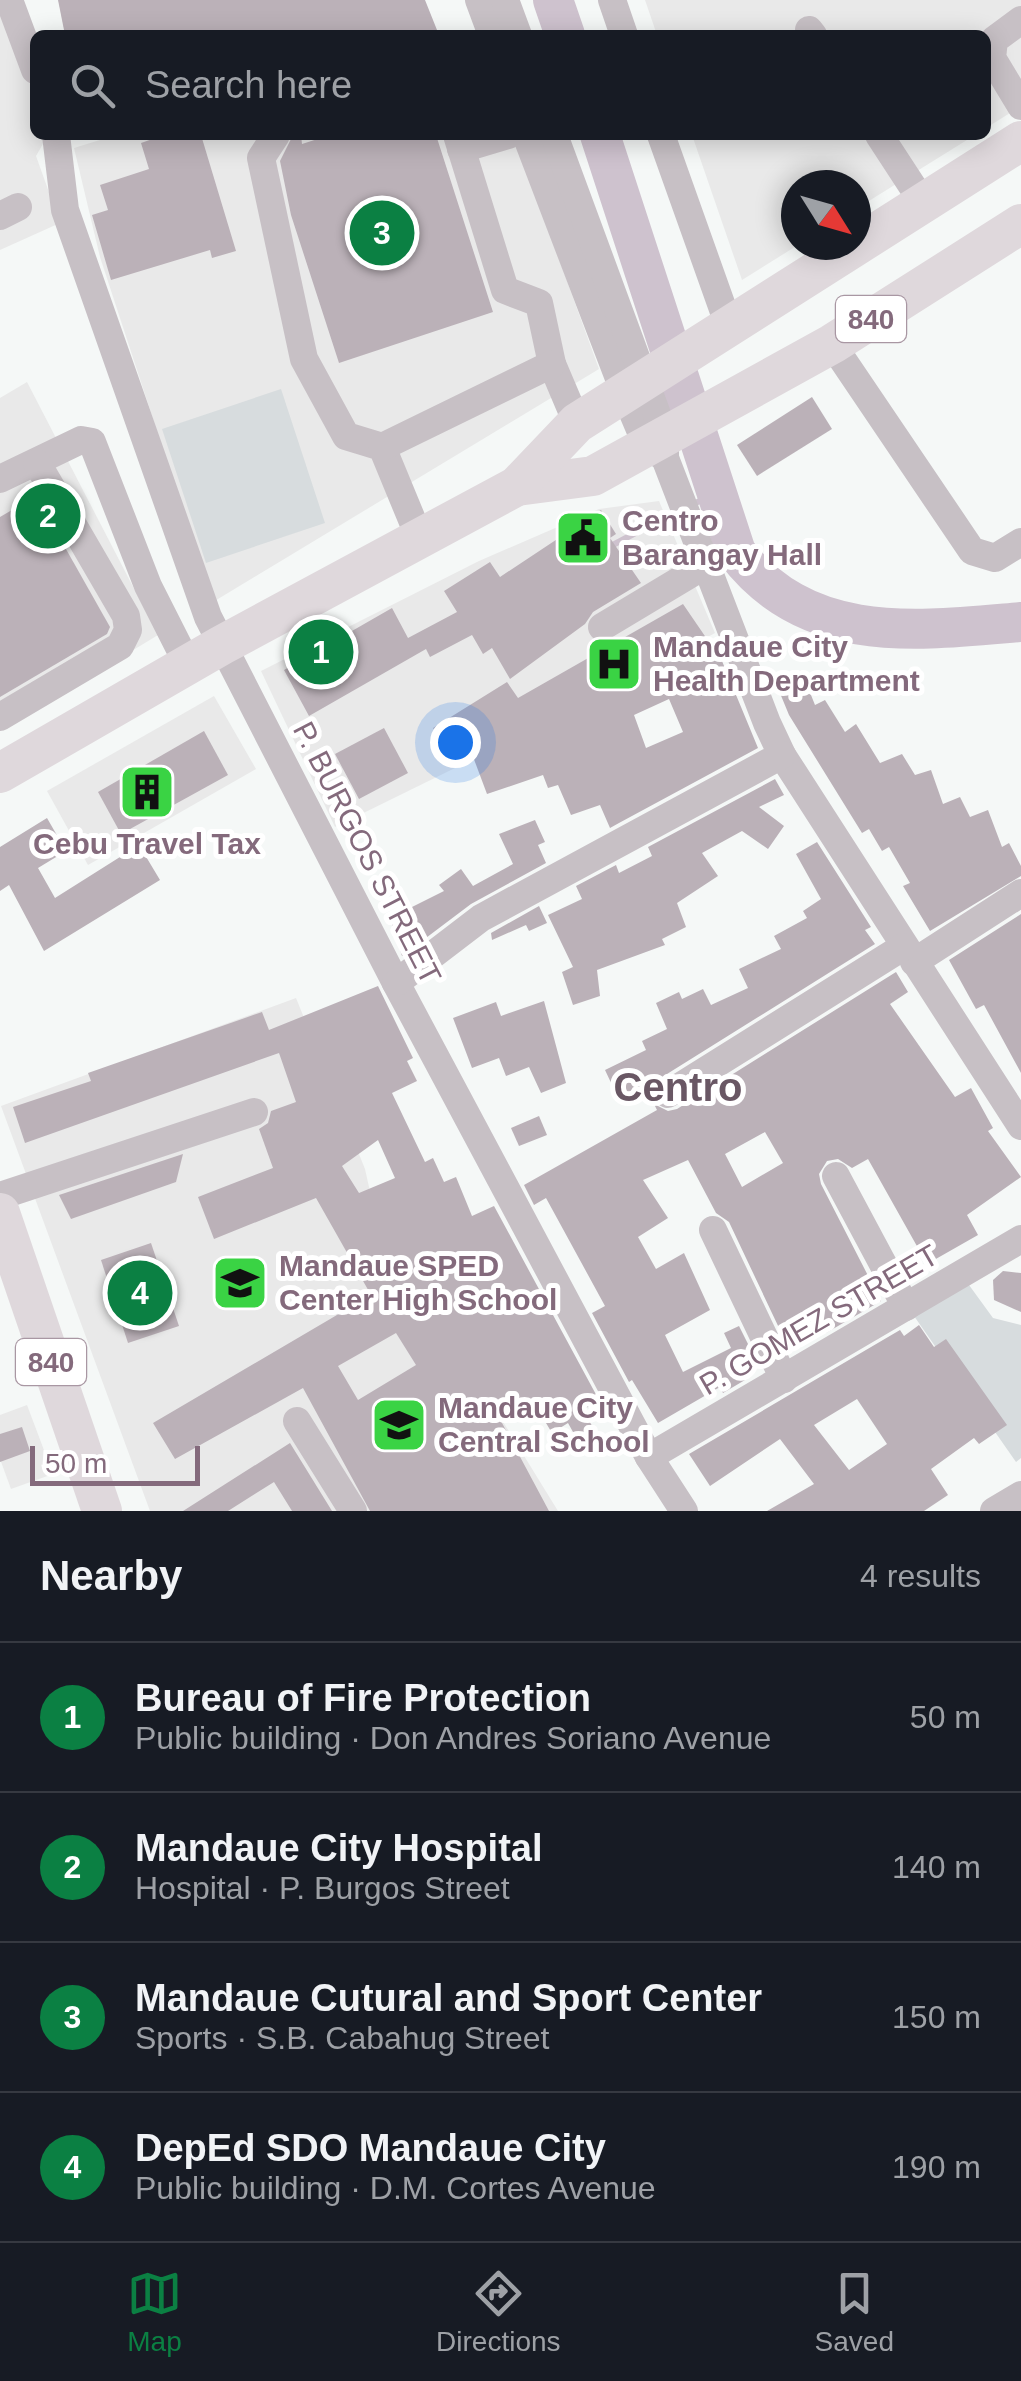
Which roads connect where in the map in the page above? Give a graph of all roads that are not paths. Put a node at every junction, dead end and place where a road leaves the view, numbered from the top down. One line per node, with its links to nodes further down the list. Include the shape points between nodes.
1 (9, 0): 7 (street)
2 (480, 0): 5 (street)
3 (505, 0): 6 (street)
4 (1021, 20): 8 (street, via 994,40 992,58)
5 (490, 30)
6 (516, 30)
7 (30, 57)
8 (1021, 106)
9 (57, 140): 35 (street, P. BURGOS STREET, via 65,210)
10 (273, 140): 24 (street, via 261,158 304,358 346,436)
11 (528, 140): 22 (street)
12 (556, 140): 22 (street)
13 (662, 140): 19 (street)
14 (882, 140): 17 (street)
15 (1021, 141): 17 (highway, 840)
16 (459, 142): 21 (street, via 505,290 539,304)
17 (924, 204): 19 (highway, 840)
18 (1021, 224): 20 (highway, 840)
19 (729, 326): 22 (highway, 840)
20 (832, 344): 25 (highway, 840, via 718,408); 30 (street, via 972,551 995,558)
21 (552, 364): 23 (street); 24 (street)
22 (642, 383): 23 (highway, 840); 25 (street)
23 (578, 423): 28 (highway, 840)
24 (382, 446): 29 (street)
25 (666, 450): 28 (highway, 840, via 593,476); 31 (street)
26 (36, 463): 27 (street); 32 (street, via 81,440 92,442); 33 (street)
27 (0, 479)
28 (517, 486): 29 (highway, 840)
29 (420, 538): 35 (highway, 840)
30 (1021, 542)
31 (707, 564): 34 (street); 37 (street)
32 (148, 586): 33 (street); 35 (street)
33 (115, 597): 36 (street, via 128,630 120,646)
34 (602, 627)
35 (205, 655): 38 (highway, 840); 41 (street, P. BURGOS STREET)
36 (0, 717)
37 (782, 755): 40 (street); 41 (street, via 481,918)
38 (0, 773)
39 (1021, 893): 40 (street)
40 (909, 955): 42 (street); 44 (street)
41 (396, 983): 53 (street, P. BURGOS STREET)
42 (668, 1094)
43 (254, 1112): 46 (street)
44 (1021, 1126)
45 (836, 1176): 50 (street)
46 (0, 1196)
47 (712, 1230): 51 (street)
48 (3, 1233): 55 (highway, 840)
49 (1021, 1239): 50 (street, P. GOMEZ STREET)
50 (906, 1306): 51 (street, P. GOMEZ STREET)
51 (784, 1379): 53 (street, P. GOMEZ STREET)
52 (297, 1422): 56 (street)
53 (649, 1457): 57 (street, P. BURGOS STREET)
54 (1021, 1495): 58 (street)
55 (102, 1511)
56 (353, 1511)
57 (684, 1511)
58 (994, 1511)

